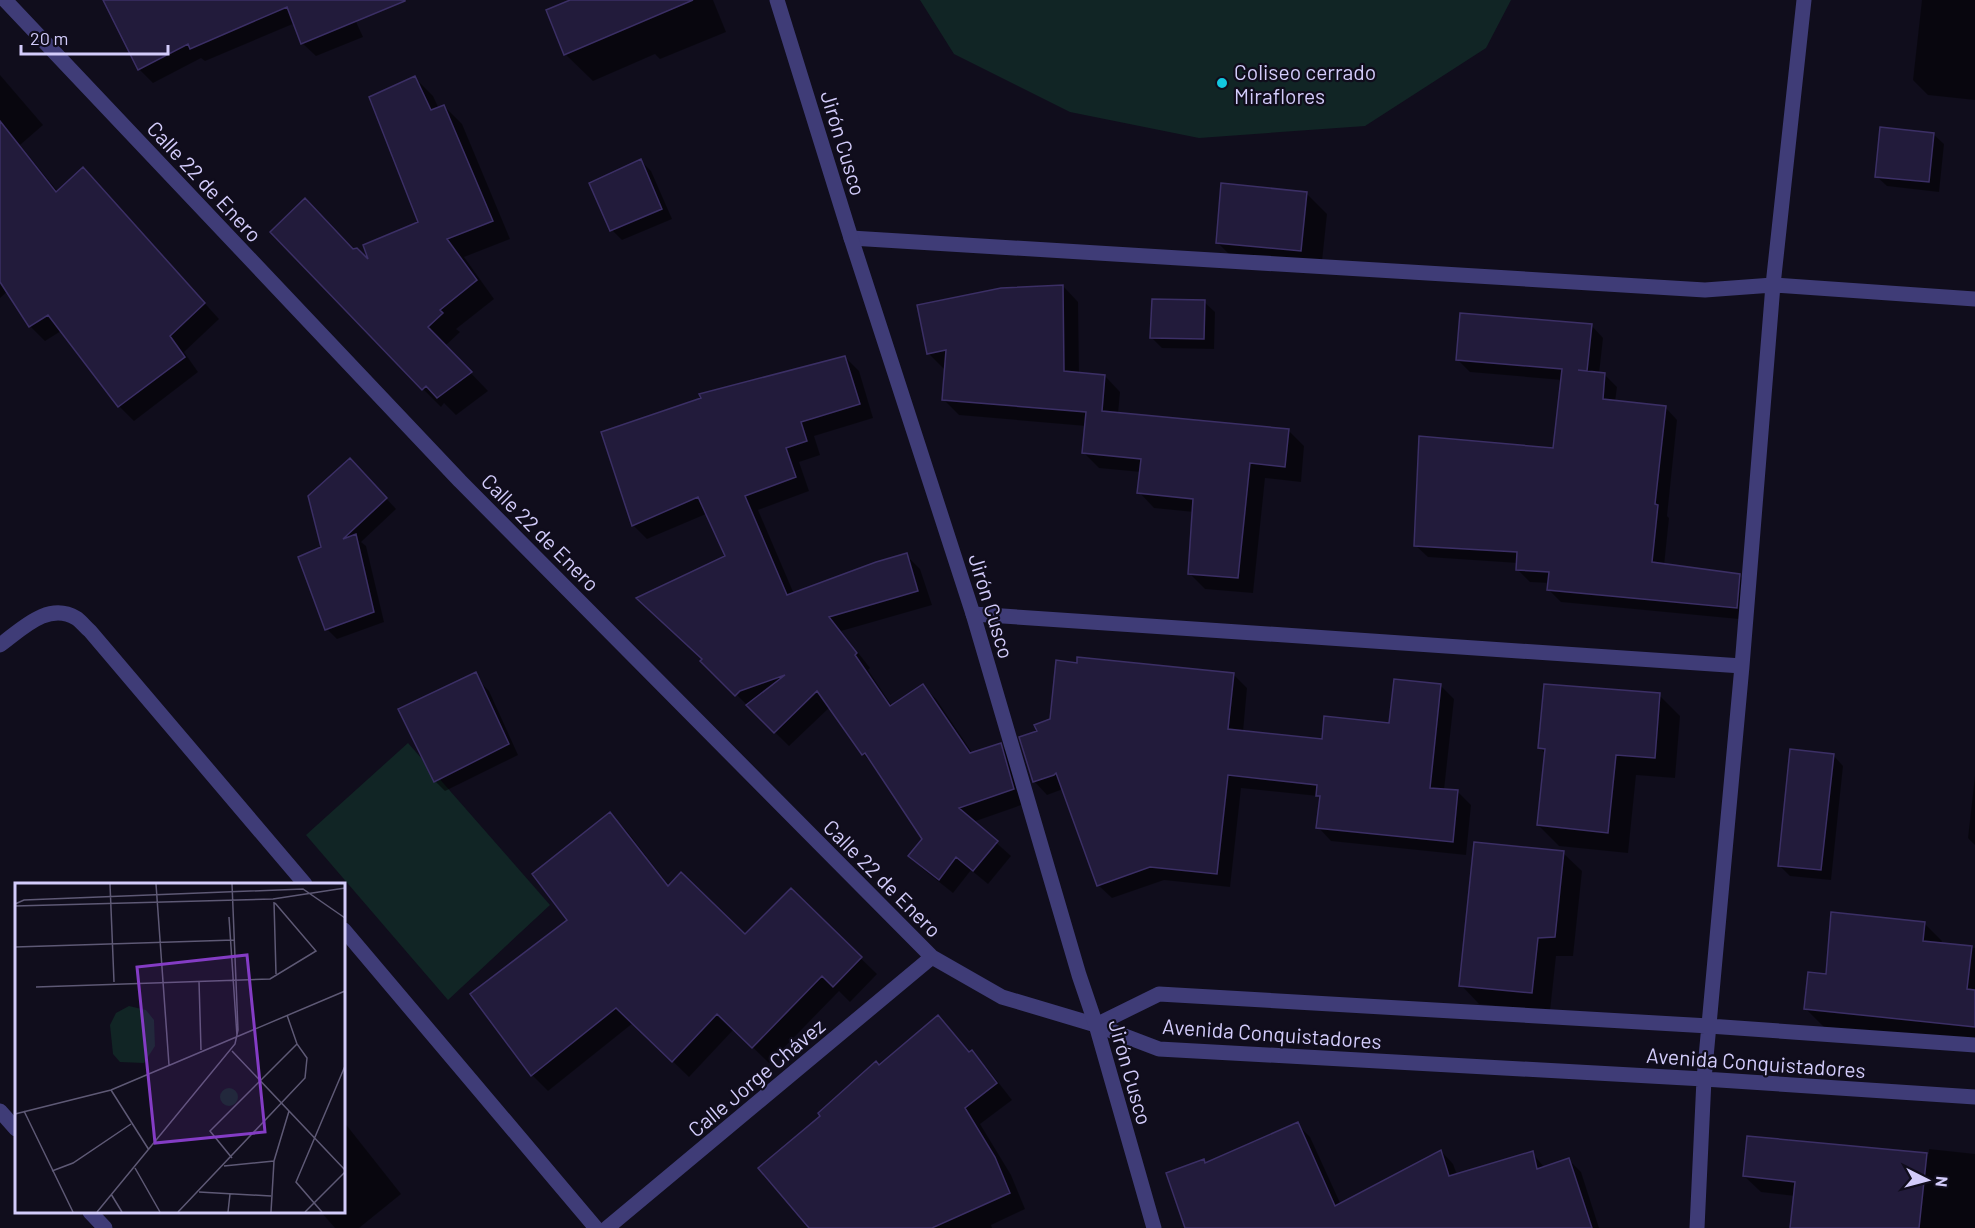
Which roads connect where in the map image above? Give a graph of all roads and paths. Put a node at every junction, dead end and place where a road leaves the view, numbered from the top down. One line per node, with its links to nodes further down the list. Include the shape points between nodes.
1 (4, 0): 12 (street, Calle 22 de Enero, via 460,481)
2 (777, 0): 4 (street, Jirón Cusco)
3 (1804, 0): 5 (street)
4 (851, 238): 5 (street, via 1705,290); 7 (street, Jirón Cusco)
5 (1773, 285): 6 (street); 9 (street)
6 (1975, 299)
7 (973, 614): 9 (street); 13 (street, Jirón Cusco)
8 (0, 645): 10 (street, via 40,615 59,613 75,618 98,640)
9 (1742, 666): 14 (street)
10 (302, 883)
11 (345, 931): 22 (street)
12 (932, 957): 13 (street, Calle 22 de Enero, via 1002,997); 23 (street, Calle Jorge Chávez)
13 (1096, 1025): 14 (street, Avenida Conquistadores, via 1159,994); 16 (street, Avenida Conquistadores, via 1159,1049); 24 (street, Jirón Cusco)
14 (1709, 1026): 15 (street, Avenida Conquistadores); 16 (street)
15 (1975, 1045)
16 (1704, 1079): 17 (street, Avenida Conquistadores); 25 (street)
17 (1975, 1097)
18 (0, 1111): 19 (street)
19 (15, 1128)
20 (91, 1213): 21 (street)
21 (105, 1228)
22 (596, 1228)
23 (607, 1228)
24 (1154, 1228)
25 (1697, 1228)

